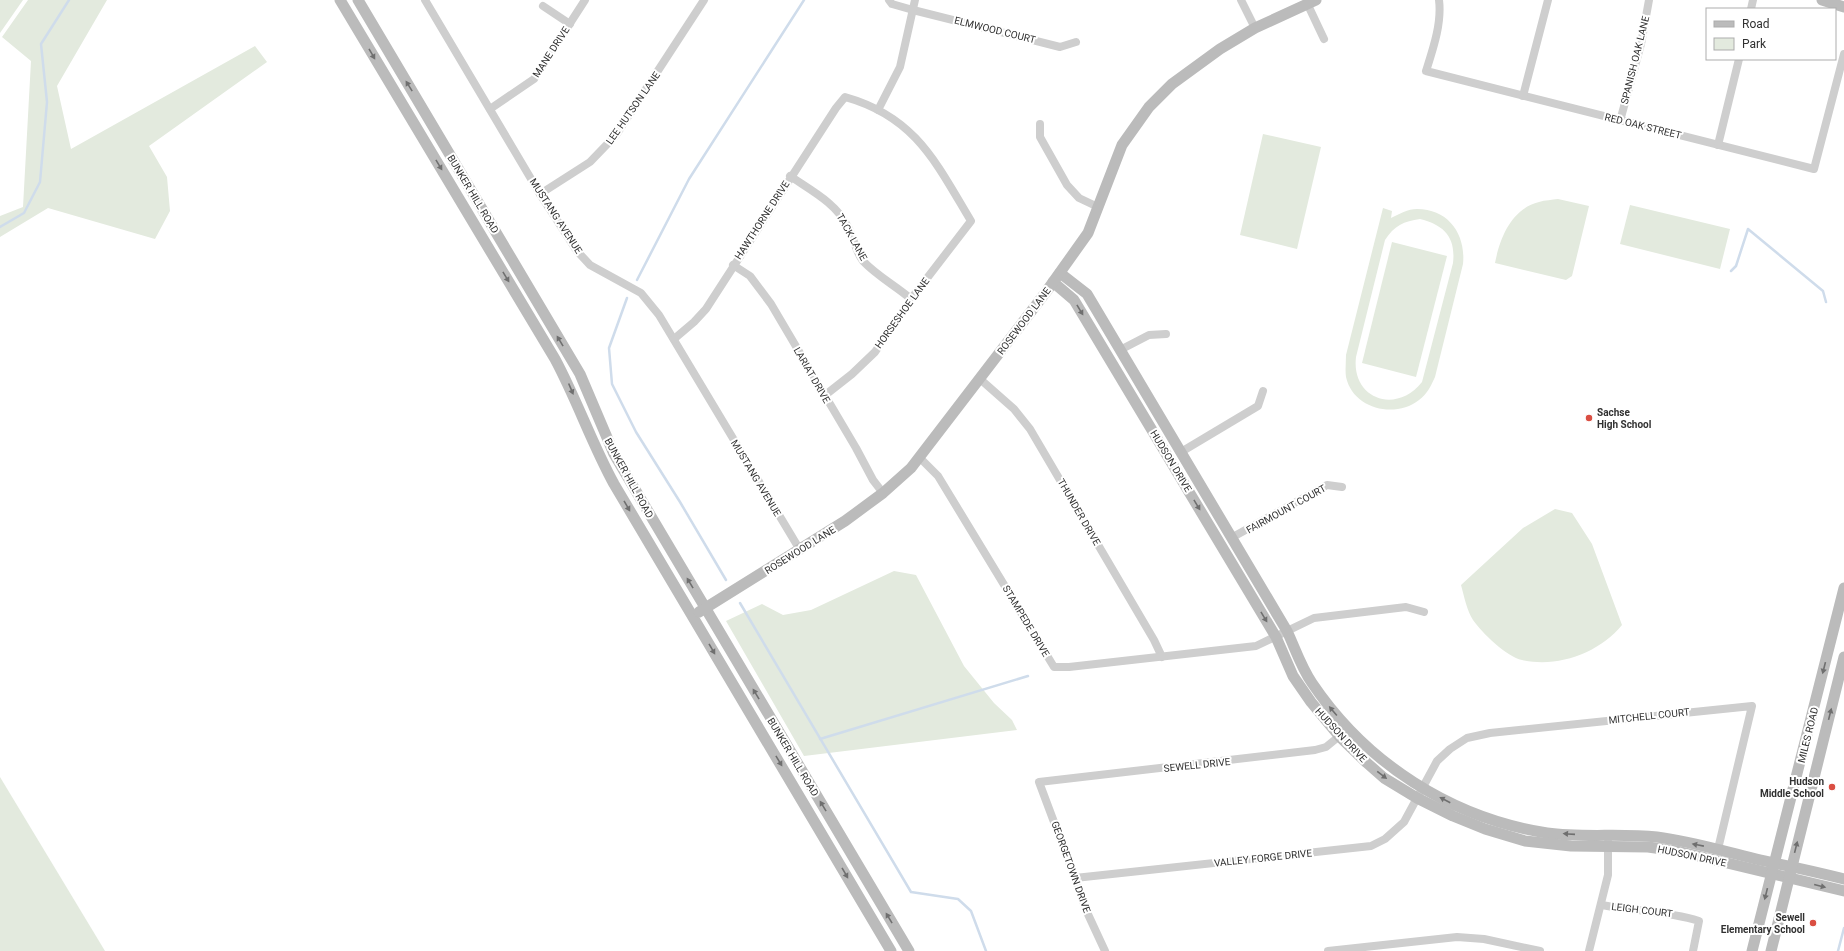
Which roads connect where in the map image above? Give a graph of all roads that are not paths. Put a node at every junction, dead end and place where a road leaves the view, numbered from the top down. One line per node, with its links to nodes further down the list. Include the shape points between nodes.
1 (340, 0): 51 (street, BUNKER HILL ROAD, one-way to 51, via 555,359 602,463)
2 (358, 0): 49 (street, BUNKER HILL ROAD, one-way to 2, via 614,454 580,374)
3 (425, 0): 24 (street, MUSTANG AVENUE)
4 (585, 0): 17 (street, MANE DRIVE)
5 (704, 0): 30 (street, LEE HUTSON LANE, via 616,135 590,162)
6 (889, 0): 16 (street, ELMWOOD COURT, via 892,4)
7 (916, 0): 16 (street)
8 (1241, 0): 18 (street)
9 (1438, 0): 23 (street, RED OAK STREET, via 1440,8 1426,71)
10 (1548, 0): 23 (street)
11 (1649, 0): 26 (street, SPANISH OAK LANE, via 1641,44)
12 (1822, 0): 15 (street)
13 (1311, 2): 18 (street, ROSEWOOD LANE); 19 (street, via 1313,19)
14 (543, 6): 17 (street)
15 (1844, 7)
16 (913, 10): 20 (street, ELMWOOD COURT, via 1060,47); 25 (street, via 900,67)
17 (570, 24): 24 (street, MANE DRIVE, via 534,79)
18 (1255, 28): 31 (street, ROSEWOOD LANE, via 1220,49 1172,84 1149,107 1122,145)
19 (1324, 39)
20 (1076, 42)
21 (1844, 54): 28 (street, RED OAK STREET, via 1814,169)
22 (1739, 60): 28 (street)
23 (1523, 96): 26 (street, RED OAK STREET)
24 (490, 109): 30 (street, MUSTANG AVENUE)
25 (878, 110): 29 (street, HAWTHORNE DRIVE, via 845,97); 35 (street, HORSESHOE LANE, via 906,128 931,156 971,221)
26 (1620, 121): 28 (street, RED OAK STREET)
27 (1040, 124): 31 (street, via 1040,137 1067,185 1078,198)
28 (1718, 145)
29 (790, 176): 32 (street, HAWTHORNE DRIVE); 35 (street, TACK LANE, via 834,207 848,227 862,260)
30 (540, 194): 37 (street, MUSTANG AVENUE, via 577,251 590,264 641,293)
31 (1098, 207): 33 (street, ROSEWOOD LANE, via 1088,233)
32 (733, 265): 37 (street, HAWTHORNE DRIVE, via 706,309); 41 (street, LARIAT DRIVE, via 750,276 771,304)
33 (1060, 273): 34 (street, ROSEWOOD LANE); 38 (street, HUDSON DRIVE, via 1087,294)
34 (1053, 282): 39 (street, ROSEWOOD LANE); 53 (street, HUDSON DRIVE, one-way to 53, via 1074,300)
35 (911, 299): 41 (street, HORSESHOE LANE, via 875,352)
36 (1166, 334): 38 (street, via 1149,335)
37 (674, 339): 47 (street, MUSTANG AVENUE)
38 (1120, 350): 42 (street, HUDSON DRIVE)
39 (980, 379): 43 (street, ROSEWOOD LANE); 54 (street, THUNDER DRIVE, via 1014,409 1030,429)
40 (1263, 391): 42 (street, via 1258,406)
41 (824, 396): 45 (street, LARIAT DRIVE)
42 (1181, 452): 46 (street, HUDSON DRIVE)
43 (919, 457): 45 (street, ROSEWOOD LANE, via 911,468); 54 (street, STAMPEDE DRIVE, via 938,476 1054,667)
44 (1342, 487): 46 (street, FAIRMOUNT COURT, via 1327,485)
45 (883, 493): 47 (street, ROSEWOOD LANE)
46 (1231, 538): 52 (street, HUDSON DRIVE)
47 (800, 550): 49 (street, ROSEWOOD LANE)
48 (1844, 588): 56 (street, MILES ROAD, one-way to 56)
49 (705, 609): 51 (street, ROSEWOOD LANE); 74 (street, BUNKER HILL ROAD, one-way to 49)
50 (1424, 612): 52 (street, STAMPEDE DRIVE, via 1406,607 1314,618)
51 (692, 615): 73 (street, BUNKER HILL ROAD, one-way to 73)
52 (1287, 631): 53 (street, STAMPEDE DRIVE); 57 (street, HUDSON DRIVE, one-way to 52, via 1311,682)
53 (1276, 637): 54 (street, STAMPEDE DRIVE, via 1256,646); 59 (street, HUDSON DRIVE, via 1293,676)
54 (1162, 657)
55 (1844, 657): 58 (street, MILES ROAD, one-way to 55)
56 (1810, 727): 58 (street); 65 (street, MILES ROAD)
57 (1348, 729): 59 (street, SEWELL DRIVE); 61 (street, HUDSON DRIVE)
58 (1826, 731): 66 (street, MILES ROAD, one-way to 58)
59 (1340, 736): 60 (street, SEWELL DRIVE, via 1326,747 1290,755); 61 (street, HUDSON DRIVE, one-way to 61, via 1384,778)
60 (1039, 782): 68 (street, GEORGETOWN DRIVE)
61 (1420, 793): 62 (street, HUDSON DRIVE, one-way to 61, via 1547,833 1468,811); 63 (street, HUDSON DRIVE, via 1453,816 1525,841); 64 (street, MITCHELL COURT, via 1437,761 1467,738 1498,732 1752,706); 68 (street, VALLEY FORGE DRIVE, via 1404,822 1385,839 1371,846)
62 (1607, 835): 63 (street); 64 (street, HUDSON DRIVE, one-way to 62, via 1657,837)
63 (1608, 847): 67 (street, HUDSON DRIVE, via 1648,847 1677,851); 72 (street, via 1608,875)
64 (1718, 849): 65 (street, HUDSON DRIVE)
65 (1774, 863): 66 (street, HUDSON DRIVE); 67 (street, MILES ROAD)
66 (1792, 866): 69 (street, MILES ROAD); 70 (street, HUDSON DRIVE)
67 (1771, 875): 69 (street, HUDSON DRIVE); 80 (street, MILES ROAD, one-way to 80)
68 (1075, 878): 75 (street, GEORGETOWN DRIVE)
69 (1788, 878): 71 (street, HUDSON DRIVE, one-way to 71); 81 (street, MILES ROAD)
70 (1844, 879)
71 (1844, 891)
72 (1602, 905): 78 (street); 79 (street, LEIGH COURT, via 1656,911 1700,921)
73 (891, 951)
74 (909, 951)
75 (1105, 951)
76 (1328, 951): 77 (street, via 1457,937 1484,939)
77 (1540, 951)
78 (1589, 951)
79 (1693, 951)
80 (1752, 951)
81 (1770, 951)

